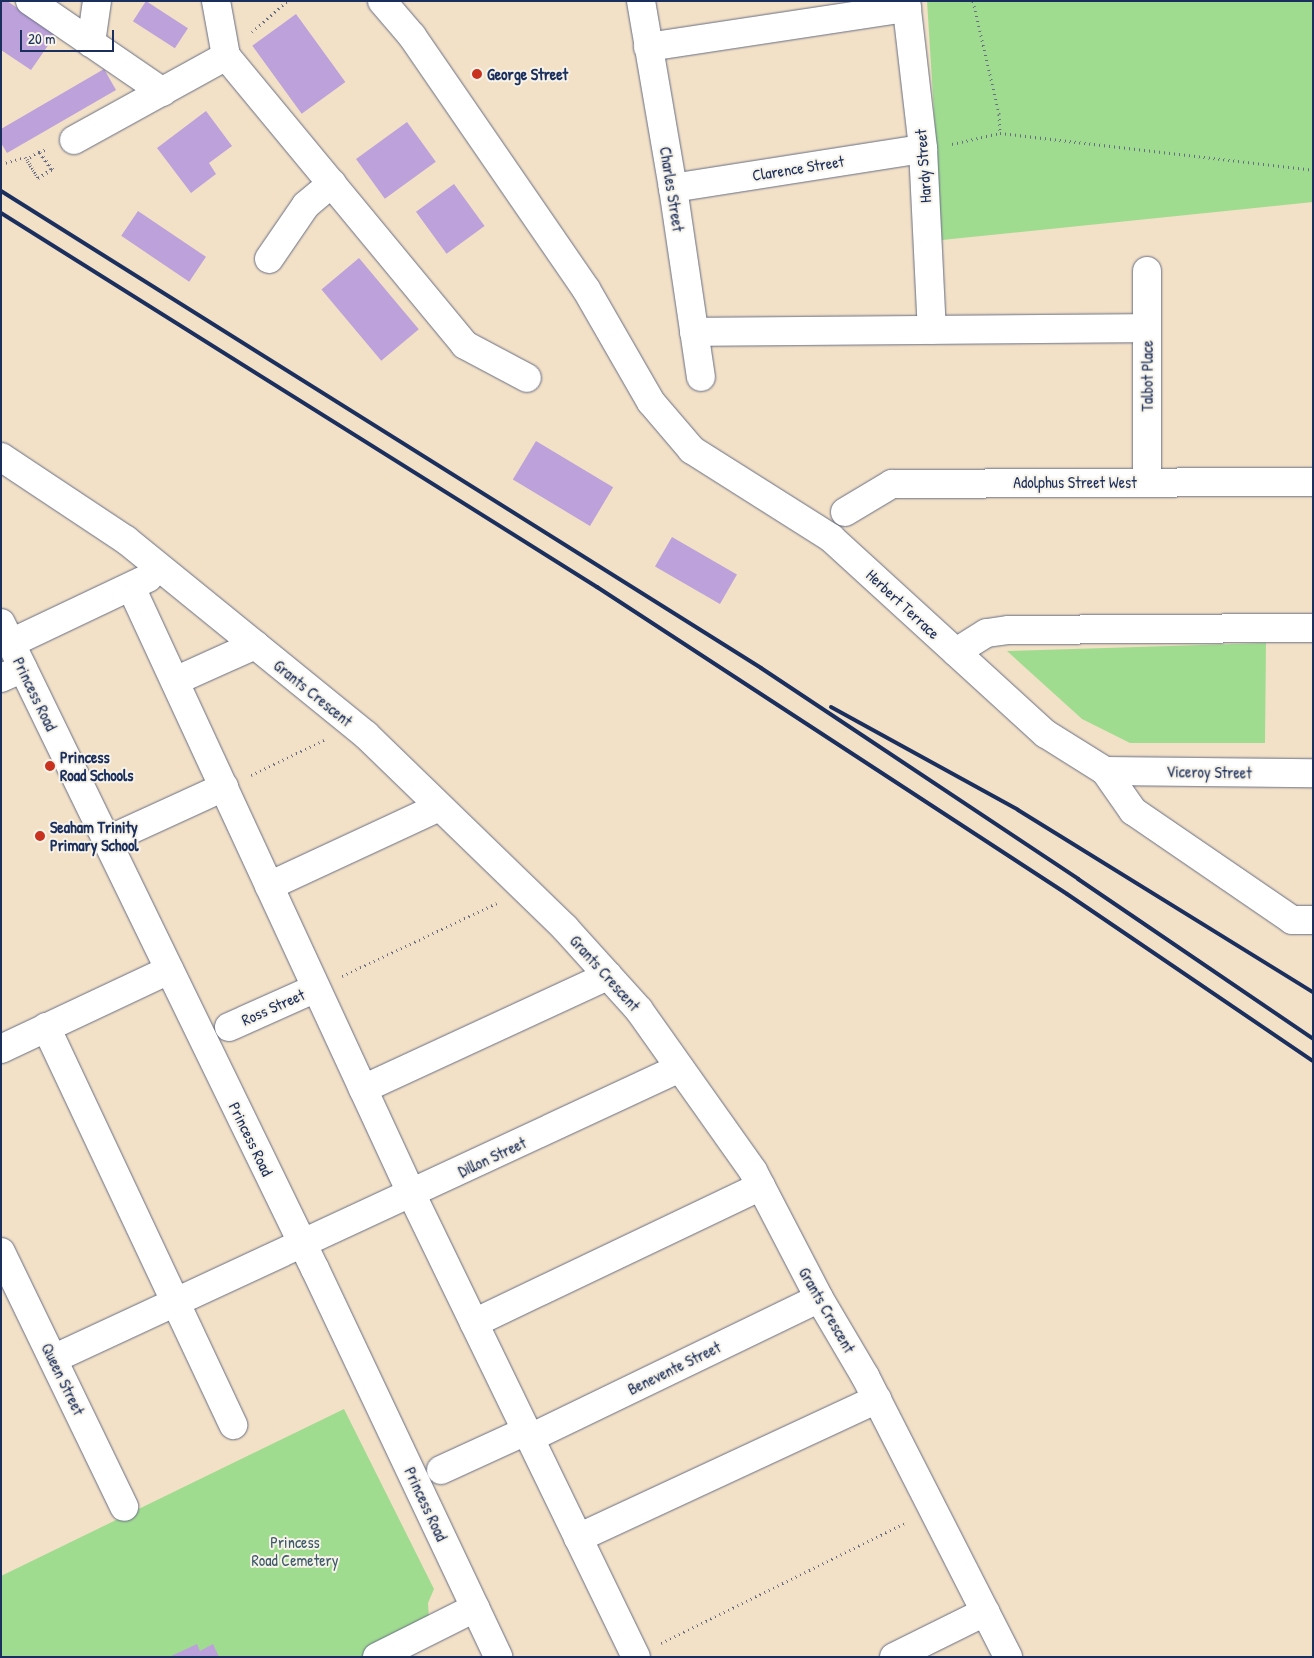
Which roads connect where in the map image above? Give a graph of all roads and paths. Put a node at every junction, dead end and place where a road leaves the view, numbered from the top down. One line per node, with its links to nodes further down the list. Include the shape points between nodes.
1 (30, 1): 9 (street)
2 (97, 1): 9 (street)
3 (216, 1): 11 (street)
4 (287, 1): 11 (path)
5 (382, 1): 37 (street, Herbert Terrace, via 412,36 586,289 651,402 692,450 831,538)
6 (641, 1): 10 (street, Charles Street)
7 (972, 1): 13 (path, via 999,114)
8 (906, 5): 10 (street); 15 (street, Hardy Street)
9 (91, 42): 12 (street)
10 (648, 47): 20 (street, Charles Street)
11 (226, 56): 12 (street); 19 (street)
12 (163, 92): 14 (street)
13 (1000, 133): 15 (path); 18 (path)
14 (74, 140)
15 (923, 149): 20 (street, Clarence Street); 24 (street, Hardy Street)
16 (39, 152): 17 (path, via 51,169 38,178 27,160 39,151 52,169 38,178 25,157)
17 (1, 164)
18 (1313, 170)
19 (332, 183): 21 (street, via 306,205); 27 (street, via 465,344)
20 (673, 188): 25 (street, Charles Street)
21 (269, 259)
22 (1147, 271): 23 (street, Talbot Place)
23 (1147, 328): 24 (street); 29 (street, Talbot Place)
24 (932, 330): 25 (street)
25 (694, 332): 26 (street, Charles Street)
26 (701, 377)
27 (527, 378)
28 (1, 456): 32 (street, Grants Crescent, via 126,540)
29 (1147, 482): 30 (street, Adolphus Street West); 31 (street, Adolphus Street West, via 892,484)
30 (1313, 482)
31 (845, 512)
32 (162, 570): 33 (street); 36 (street, Grants Crescent)
33 (131, 587): 35 (street); 39 (street)
34 (1313, 628): 37 (street, via 1008,630 987,634)
35 (6, 633): 38 (street, Princess Road)
36 (255, 645): 39 (street); 40 (street, Grants Crescent)
37 (956, 652): 41 (street, Herbert Terrace, via 1046,734)
38 (12, 673): 45 (street, Princess Road)
39 (175, 681): 43 (street)
40 (354, 726): 43 (path); 44 (street, Grants Crescent)
41 (1105, 771): 42 (street, Viceroy Street); 48 (street, via 1133,811)
42 (1313, 773)
43 (224, 787): 45 (street); 46 (street)
44 (439, 806): 46 (street); 47 (street, Grants Crescent)
45 (106, 841): 49 (street, Princess Road)
46 (269, 886): 51 (street)
47 (524, 890): 50 (street, Grants Crescent, via 565,928); 51 (path)
48 (1302, 920)
49 (169, 970): 52 (street); 59 (street, Princess Road)
50 (608, 976): 55 (street, Grants Crescent, via 639,1010); 56 (street)
51 (316, 988): 53 (street, Ross Street); 56 (street)
52 (46, 1027): 54 (street); 62 (street)
53 (229, 1027)
54 (1, 1049)
55 (680, 1068): 57 (street, Grants Crescent); 58 (street, Dillon Street)
56 (363, 1089): 58 (street)
57 (761, 1186): 61 (street, Grants Crescent); 63 (street)
58 (412, 1195): 59 (street, Dillon Street); 63 (street)
59 (303, 1245): 62 (street, Dillon Street); 72 (street, Princess Road)
60 (1, 1252): 64 (street, Queen Street)
61 (819, 1298): 65 (street, Grants Crescent); 67 (street, Benevente Street)
62 (175, 1303): 64 (street, Dillon Street); 66 (street)
63 (474, 1323): 67 (street)
64 (53, 1359): 69 (street, Queen Street)
65 (877, 1400): 70 (street, Grants Crescent); 71 (street)
66 (232, 1425)
67 (528, 1435): 68 (street, Benevente Street); 71 (street)
68 (441, 1470)
69 (124, 1506)
70 (932, 1510): 73 (street, Grants Crescent); 74 (path)
71 (578, 1538): 74 (street)
72 (475, 1608): 75 (street); 76 (street, Princess Road)
73 (984, 1612): 77 (street); 78 (street, Grants Crescent)
74 (635, 1656)
75 (377, 1657)
76 (498, 1657)
77 (894, 1657)
78 (1008, 1657)

